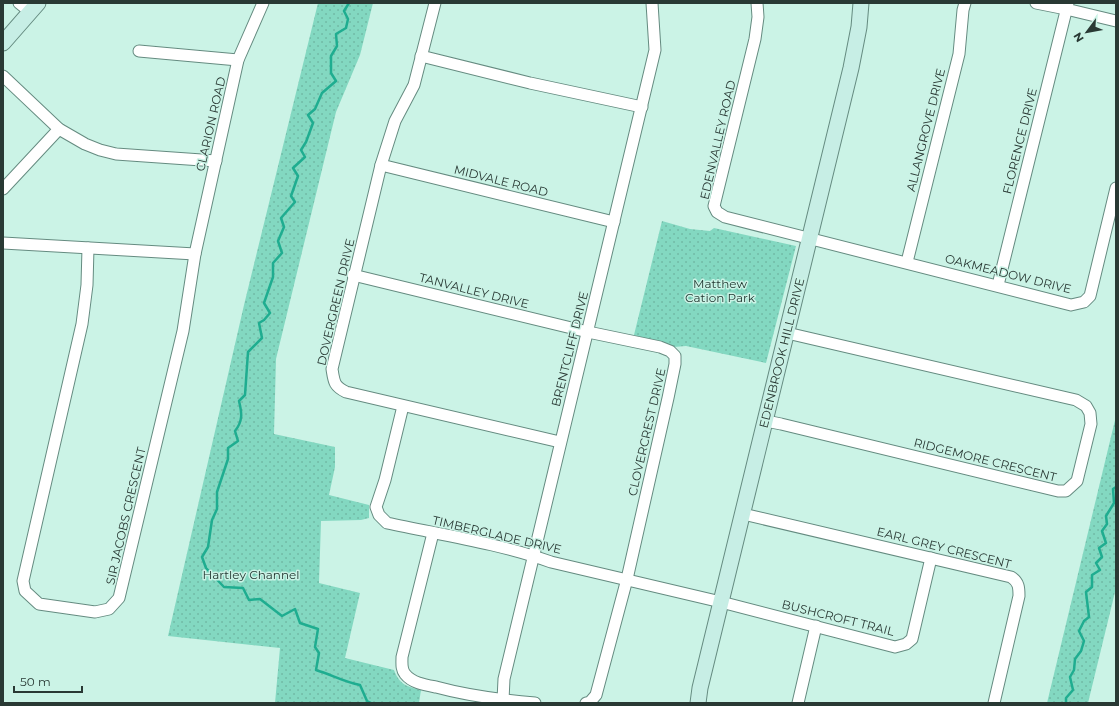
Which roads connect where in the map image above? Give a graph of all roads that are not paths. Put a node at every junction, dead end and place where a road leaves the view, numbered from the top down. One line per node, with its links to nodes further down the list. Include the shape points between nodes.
1 (264, 3): 14 (street, CLARION ROAD)
2 (434, 3): 13 (street, DOVERGREEN DRIVE)
3 (652, 3): 16 (street, BRENTCLIFF DRIVE, via 655,50)
4 (757, 3): 23 (street, EDENVALLEY ROAD, via 756,39 714,206 717,212 725,217)
5 (861, 3): 23 (street, EDENBROOK HILL DRIVE, via 851,68)
6 (965, 3): 27 (street, ALLANGROVE DRIVE, via 958,54)
7 (1036, 3): 9 (street)
8 (29, 6): 11 (street)
9 (1067, 6): 10 (street); 29 (street, FLORENCE DRIVE)
10 (1116, 21)
11 (3, 43)
12 (139, 51): 14 (street)
13 (421, 56): 16 (street); 19 (street, DOVERGREEN DRIVE, via 414,85 395,120)
14 (238, 60): 18 (street, CLARION ROAD)
15 (3, 76): 17 (street)
16 (642, 107): 22 (street, BRENTCLIFF DRIVE)
17 (59, 129): 18 (street, via 85,144 116,154); 21 (street)
18 (216, 161): 26 (street, CLARION ROAD)
19 (381, 165): 22 (street, MIDVALE ROAD); 28 (street, DOVERGREEN DRIVE)
20 (1116, 188): 29 (street, OAKMEADOW DRIVE, via 1090,296 1084,302 1071,304)
21 (3, 189)
22 (614, 222): 30 (street, BRENTCLIFF DRIVE)
23 (809, 238): 27 (street, OAKMEADOW DRIVE); 31 (street, EDENBROOK HILL DRIVE)
24 (3, 243): 25 (street)
25 (88, 248): 26 (street); 26 (street, SIR JACOBS CRESCENT, via 82,324 23,581 25,591 39,604 95,612 109,609 119,598 183,331)
26 (195, 254)
27 (907, 262): 29 (street, OAKMEADOW DRIVE)
28 (354, 275): 30 (street, TANVALLEY DRIVE); 32 (street, DOVERGREEN DRIVE, via 332,369 333,380 337,387 346,392)
29 (998, 285)
30 (588, 332): 34 (street, BRENTCLIFF DRIVE); 39 (street, CLOVERCREST DRIVE, via 660,347 675,356)
31 (787, 333): 33 (street, EDENBROOK HILL DRIVE); 33 (street, RIDGEMORE CRESCENT, via 1076,400 1086,406 1090,413 1090,424 1077,481 1066,491 1058,491)
32 (403, 406): 34 (street, DOVERGREEN DRIVE); 36 (street, TIMBERGLADE DRIVE, via 386,480 376,507 379,515 387,523)
33 (766, 421): 35 (street, EDENBROOK HILL DRIVE)
34 (560, 442): 37 (street, BRENTCLIFF DRIVE)
35 (743, 514): 38 (street, EARL GREY CRESCENT); 40 (street, EDENBROOK HILL DRIVE)
36 (433, 533): 37 (street, TIMBERGLADE DRIVE); 42 (street, via 402,657 404,673 411,680 422,684 464,695)
37 (534, 556): 39 (street, TIMBERGLADE DRIVE); 42 (street, BRENTCLIFF DRIVE, via 504,679)
38 (932, 558): 41 (street, BUSHCROFT TRAIL, via 916,628 912,639 906,644 894,647); 47 (street, EARL GREY CRESCENT, via 1011,577 1016,580 1019,587)
39 (627, 579): 40 (street, TIMBERGLADE DRIVE); 44 (street, via 596,695)
40 (721, 602): 41 (street, BUSHCROFT TRAIL); 45 (street, EDENBROOK HILL DRIVE)
41 (816, 626): 46 (street)
42 (502, 700): 43 (street)
43 (536, 703)
44 (586, 703)
45 (698, 703)
46 (798, 703)
47 (994, 703)

